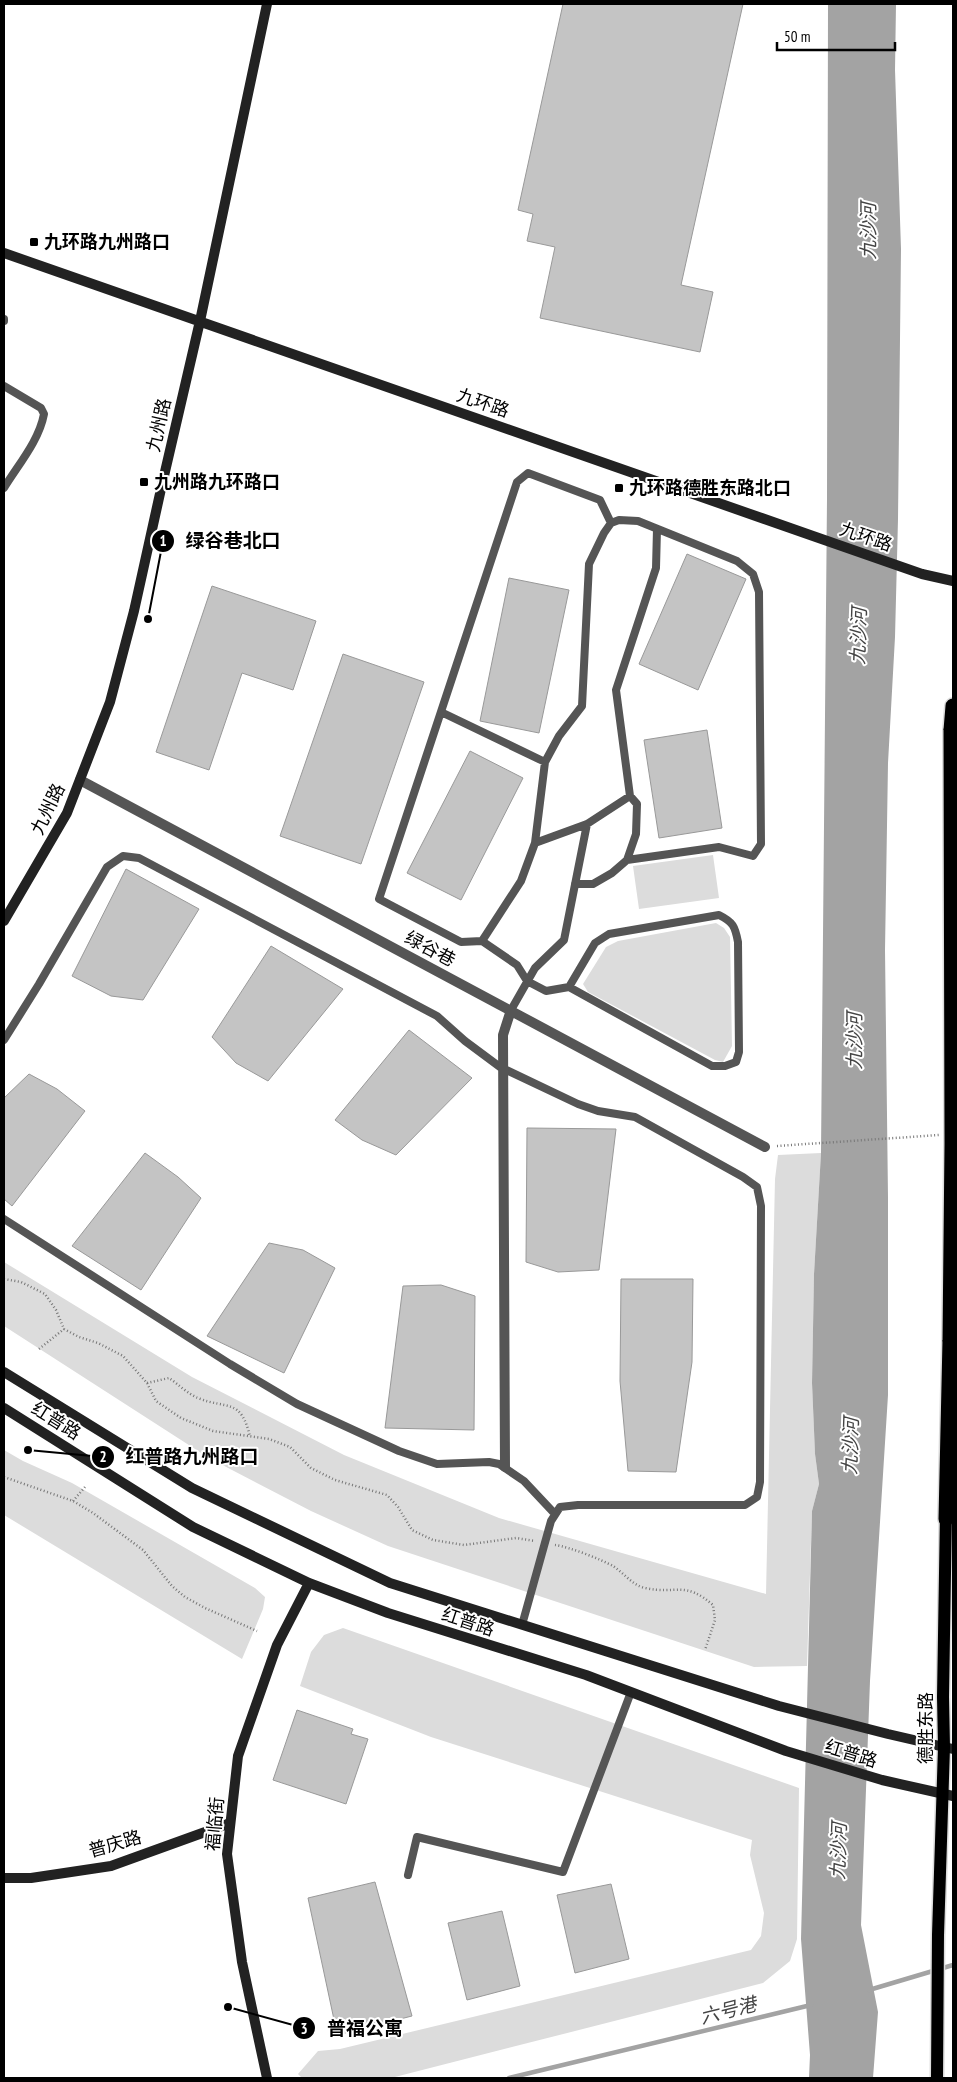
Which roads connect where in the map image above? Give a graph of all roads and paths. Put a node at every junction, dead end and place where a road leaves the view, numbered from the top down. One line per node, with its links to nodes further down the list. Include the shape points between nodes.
1 (267, 4): 3 (street, 九州路)
2 (4, 253): 3 (street, 九环路)
3 (200, 321): 8 (street, 九环路, via 922,574); 12 (street, 九州路, via 134,611 110,702)
4 (4, 386): 5 (lane, via 41,408 44,414 37,436)
5 (4, 488)
6 (611, 524): 7 (lane, via 619,520 638,521); 10 (lane, via 600,500 528,473 517,482); 11 (lane, via 589,564 582,706 559,736)
7 (657, 529): 13 (lane, via 656,568 616,690); 16 (lane, via 737,561 753,574 759,592 761,844 753,856 719,847)
8 (953, 581)
9 (953, 706): 41 (highway, bridge, via 952,1144)
10 (441, 712): 11 (lane); 19 (lane, via 378,900 461,942)
11 (545, 762): 15 (lane)
12 (80, 780): 18 (street, 九州路, via 67,813); 22 (street, 绿谷巷)
13 (630, 796): 14 (lane); 16 (lane, via 637,804 637,819 636,834)
14 (587, 824): 15 (lane); 17 (lane)
15 (535, 843): 19 (lane, via 521,881)
16 (627, 860): 17 (lane, via 594,884)
17 (575, 884): 20 (lane, via 564,940 535,968)
18 (4, 921)
19 (482, 941): 20 (lane, via 517,965)
20 (527, 981): 21 (lane, via 546,991); 22 (lane)
21 (569, 987): 21 (lane, via 595,943 609,934 718,915 731,922 738,942 739,1052 736,1062 712,1066)
22 (511, 1010): 24 (street, via 503,1034); 26 (street, 绿谷巷)
23 (4, 1040): 24 (lane, via 107,866 123,856 139,858 437,1016)
24 (503, 1068): 36 (street); 40 (lane, via 578,1104 635,1117 743,1177 757,1187 761,1206 760,1482 757,1497 746,1505 578,1505 560,1507)
25 (944, 1135): 26 (path)
26 (766, 1146)
27 (4, 1219): 36 (lane, via 297,1404 399,1451 437,1464 489,1462)
28 (4, 1279): 29 (path, via 21,1282 45,1294)
29 (64, 1329): 30 (path); 33 (path, via 123,1356)
30 (40, 1349)
31 (4, 1372): 44 (street, 红普路, via 201,1492 390,1583)
32 (953, 1379): 41 (main road, 德胜东路)
33 (148, 1383): 35 (path, via 156,1400 181,1418 213,1431); 35 (path, via 169,1378 196,1397 238,1410 247,1423)
34 (4, 1408): 43 (street, 红普路, via 193,1527)
35 (250, 1437): 42 (path, via 269,1439 290,1447 311,1468 335,1480 387,1496 412,1530 433,1540 464,1545 516,1538)
36 (505, 1467): 40 (lane, via 524,1481)
37 (4, 1477): 39 (path)
38 (85, 1487): 39 (path)
39 (73, 1501): 45 (path, via 143,1550 185,1597)
40 (556, 1514): 42 (lane)
41 (946, 1520): 48 (main road, 德胜东路)
42 (545, 1543): 44 (lane); 46 (path, via 564,1546 613,1566 643,1588 690,1589 702,1596 713,1605 715,1620)
43 (309, 1583): 47 (street, 红普路, via 388,1613); 50 (street, 福临街, via 276,1645 238,1756)
44 (522, 1625): 48 (street, 红普路, via 779,1706)
45 (257, 1631)
46 (705, 1650)
47 (631, 1692): 49 (street, 红普路, via 786,1751); 51 (lane, via 563,1872 417,1837)
48 (949, 1748): 49 (main road, 德胜东路)
49 (948, 1796): 54 (main road, 德胜东路, via 938,1936)
50 (230, 1823): 52 (street, 普庆路, via 111,1866 31,1878); 53 (street, 福临街, via 227,1854 242,1962)
51 (408, 1875)
52 (4, 1878)
53 (267, 2078)
54 (937, 2078)

